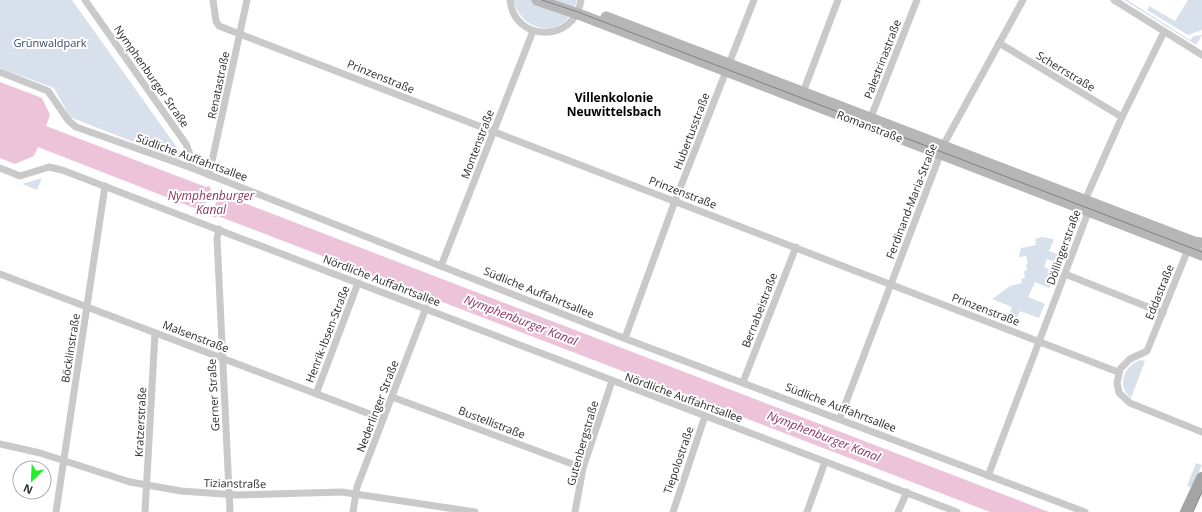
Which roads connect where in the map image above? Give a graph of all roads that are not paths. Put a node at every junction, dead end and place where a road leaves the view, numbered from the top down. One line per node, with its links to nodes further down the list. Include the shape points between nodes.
1 (85, 0): 26 (street, Nymphenburger Straße, via 186,144)
2 (213, 0): 15 (street, Prinzenstraße, via 219,26)
3 (247, 0): 15 (street, Renatastraße)
4 (510, 0): 13 (street, via 518,20)
5 (537, 0): 12 (main road, Romanstraße)
6 (561, 0): 12 (main road, Romanstraße)
7 (754, 0): 18 (street, Hubertusstraße)
8 (838, 0): 20 (street)
9 (917, 0): 22 (street, Palestrinastraße)
10 (1023, 0): 16 (street, Ferdinand-Maria-Straße)
11 (1114, 0): 14 (street)
12 (579, 7): 13 (street, via 570,23 559,30 546,33); 18 (main road, Romanstraße)
13 (533, 31): 23 (street, Montenstraße)
14 (1164, 32): 17 (street); 21 (street, Döllingerstraße)
15 (240, 34): 23 (street, Prinzenstraße); 27 (street, Renatastraße)
16 (999, 43): 21 (street, Scherrstraße); 24 (street, Ferdinand-Maria-Straße)
17 (1202, 55)
18 (727, 67): 20 (main road, Romanstraße); 29 (street, Hubertusstraße)
19 (0, 72): 26 (street, Südliche Auffahrtsallee, via 48,91 68,120 76,127)
20 (802, 96): 22 (main road, Romanstraße)
21 (1122, 117): 30 (street, Döllingerstraße)
22 (869, 122): 24 (main road, Romanstraße)
23 (494, 132): 29 (street, Prinzenstraße); 35 (street, Montenstraße)
24 (942, 150): 30 (main road, Romanstraße); 39 (street, Ferdinand-Maria-Straße)
25 (0, 168): 28 (street, Nördliche Auffahrtsallee, via 20,176 49,167 56,168)
26 (192, 168): 27 (street, Südliche Auffahrtsallee)
27 (209, 175): 35 (street, Südliche Auffahrtsallee)
28 (105, 186): 31 (street, Nördliche Auffahrtsallee); 40 (street, Böcklinstraße)
29 (675, 201): 33 (street, Prinzenstraße); 44 (street, Hubertusstraße)
30 (1087, 205): 32 (main road, Romanstraße); 37 (street, Döllingerstraße)
31 (220, 229): 38 (street, Nördliche Auffahrtsallee); 46 (street, Gerner Straße, via 217,238)
32 (1194, 244): 34 (main road, Romanstraße); 42 (street, Eddastraße)
33 (796, 247): 39 (street, Prinzenstraße); 49 (street, Bernabeistraße)
34 (1202, 255)
35 (441, 266): 44 (street, Südliche Auffahrtsallee)
36 (0, 274): 40 (street, Malsenstraße)
37 (1065, 274): 42 (street); 45 (street, Döllingerstraße)
38 (358, 282): 41 (street, Nördliche Auffahrtsallee); 50 (street, Henrik-Ibsen-Straße)
39 (892, 284): 45 (street, Prinzenstraße); 53 (street, Ferdinand-Maria-Straße)
40 (87, 307): 43 (street, Malsenstraße); 57 (street, Böcklinstraße)
41 (426, 308): 48 (street, Nördliche Auffahrtsallee); 51 (street, Nederlinger Straße)
42 (1163, 312): 47 (street, Eddastraße, via 1147,351 1130,359)
43 (155, 333): 46 (street, Malsenstraße); 62 (street, Kratzerstraße)
44 (624, 338): 49 (street, Südliche Auffahrtsallee)
45 (1040, 341): 47 (street, Prinzenstraße); 60 (street, Döllingerstraße)
46 (222, 358): 50 (street, Malsenstraße); 65 (street, Gerner Straße)
47 (1118, 372): 55 (street, via 1118,389 1126,401)
48 (612, 381): 52 (street, Nördliche Auffahrtsallee); 59 (street, Gutenbergstraße)
49 (743, 382): 53 (street, Südliche Auffahrtsallee)
50 (316, 394): 54 (street, Malsenstraße)
51 (392, 397): 54 (street, Nederlinger Straße); 59 (street, Bustellistraße)
52 (705, 416): 58 (street, Nördliche Auffahrtsallee); 74 (street, Tiepolostraße)
53 (840, 418): 60 (street, Südliche Auffahrtsallee)
54 (383, 420): 64 (street, Nederlinger Straße)
55 (1202, 432)
56 (0, 444): 57 (street, Tizianstraße)
57 (64, 460): 62 (street, Tizianstraße); 67 (street, Böcklinstraße)
58 (825, 462): 63 (street, Nördliche Auffahrtsallee); 75 (street)
59 (584, 468): 73 (street, Gutenbergstraße)
60 (988, 476): 78 (street, Südliche Auffahrtsallee)
61 (1202, 478): 79 (main road)
62 (147, 486): 65 (street, Tizianstraße); 68 (street, Kratzerstraße)
63 (907, 492): 76 (street); 77 (street, Nördliche Auffahrtsallee)
64 (356, 494): 65 (street, Tizianstraße, via 342,492); 66 (street, Tizianstraße); 70 (street, Nederlinger Straße)
65 (229, 495): 69 (street, Gerner Straße)
66 (428, 504): 71 (street); 72 (street, Tizianstraße)
67 (56, 512)
68 (146, 512)
69 (230, 512)
70 (352, 512)
71 (427, 512)
72 (475, 512)
73 (575, 512)
74 (673, 512)
75 (807, 512)
76 (898, 512)
77 (957, 512)
78 (1085, 512)
79 (1186, 512)

